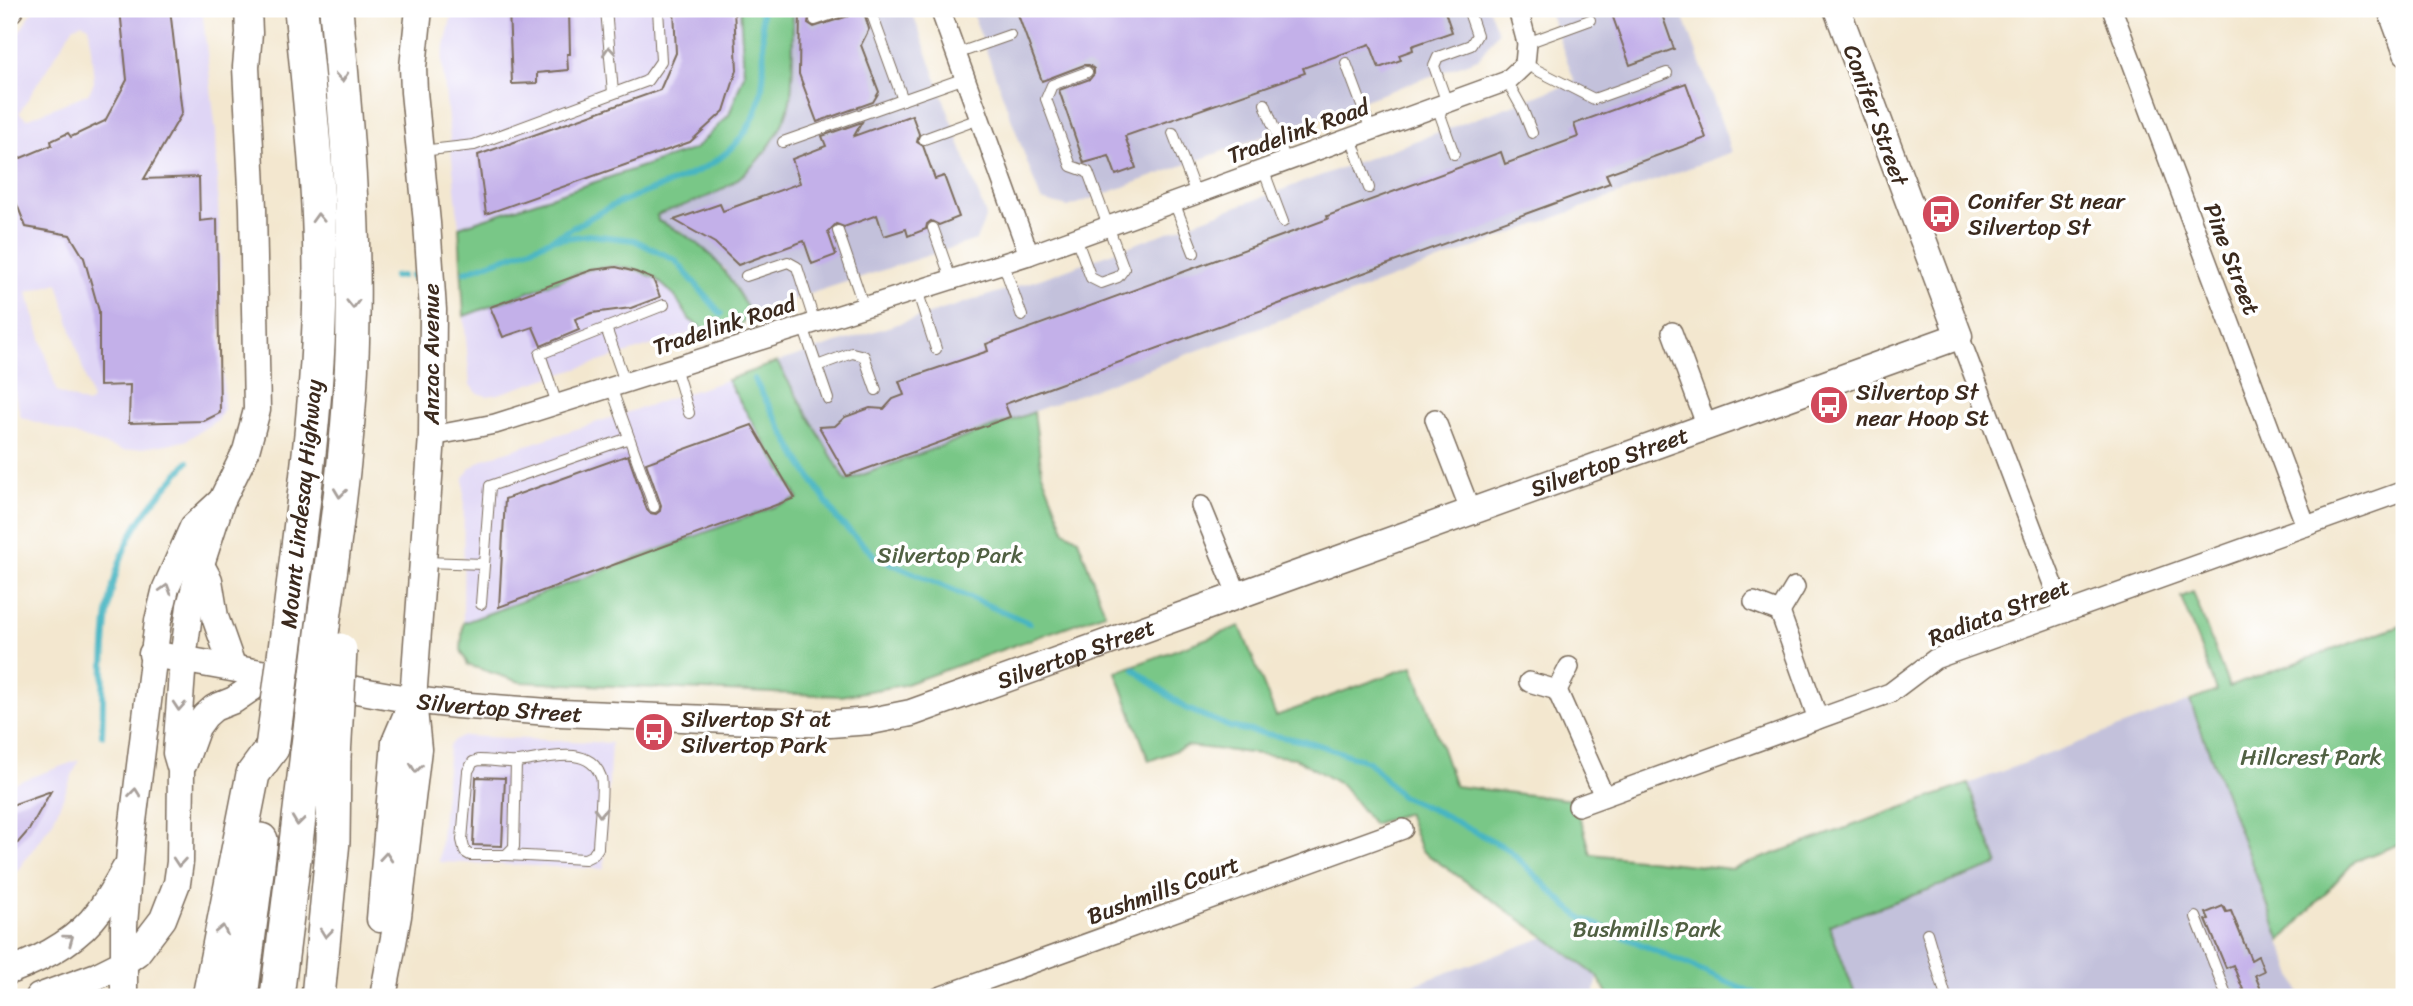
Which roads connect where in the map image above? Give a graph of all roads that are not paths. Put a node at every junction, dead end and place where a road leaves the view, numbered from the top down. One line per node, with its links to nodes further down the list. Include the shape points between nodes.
1 (230, 9): 24 (main road, via 234,39)
2 (248, 9): 24 (main road)
3 (301, 9): 101 (highway, Mount Lindesay Highway, one-way to 3, bridge, via 314,409 320,274)
4 (336, 9): 102 (highway, Mount Lindesay Highway, one-way to 102, bridge, via 351,202 354,319 330,577 332,628)
5 (419, 9): 40 (main road, Anzac Avenue, via 413,67)
6 (606, 9): 29 (lane, one-way to 6)
7 (658, 9): 29 (lane, via 661,61 647,81)
8 (847, 9): 16 (lane)
9 (870, 9): 30 (lane)
10 (940, 9): 20 (street)
11 (1468, 9): 32 (lane, via 1477,35 1471,45 1438,57 1434,66)
12 (1518, 9): 19 (street)
13 (1837, 9): 64 (main road, Conifer Street)
14 (2112, 9): 82 (street, Pine Street)
15 (2387, 9): 21 (street)
16 (815, 20)
17 (1590, 20): 19 (lane)
18 (1010, 35): 20 (lane)
19 (1527, 43): 23 (street)
20 (956, 54): 27 (street)
21 (2404, 55)
22 (1346, 63): 34 (lane)
23 (1525, 64): 26 (lane, via 1594,99); 28 (street, Tradelink Road)
24 (246, 67): 78 (main road, via 257,410 246,451)
25 (1087, 72): 48 (lane, via 1052,85 1046,99 1071,166 1088,172)
26 (1667, 73)
27 (965, 78): 30 (lane); 33 (street)
28 (1507, 81): 32 (street, Tradelink Road); 36 (lane)
29 (613, 93): 40 (lane, via 474,145)
30 (903, 100): 39 (lane)
31 (1265, 104): 42 (lane)
32 (1442, 104): 34 (street, Tradelink Road); 41 (lane)
33 (979, 119): 38 (lane); 53 (street)
34 (1371, 130): 37 (street, Tradelink Road)
35 (1173, 133): 45 (lane)
36 (1532, 133)
37 (1351, 138): 42 (street, Tradelink Road); 44 (lane)
38 (924, 139)
39 (783, 142)
40 (420, 152): 75 (main road, Anzac Avenue, via 433,310)
41 (1454, 154)
42 (1286, 161): 43 (street, Tradelink Road)
43 (1263, 169): 45 (street, Tradelink Road); 47 (lane)
44 (1369, 188)
45 (1196, 194): 46 (street, Tradelink Road)
46 (1174, 202): 48 (street, Tradelink Road); 52 (lane)
47 (1283, 222)
48 (1108, 226): 51 (street, Tradelink Road); 51 (lane, via 1124,269 1118,277 1101,283 1091,278)
49 (933, 228): 56 (lane)
50 (838, 231): 59 (lane)
51 (1076, 238): 53 (street, Tradelink Road)
52 (1194, 253)
53 (1029, 255): 54 (street, Tradelink Road)
54 (1003, 263): 56 (street, Tradelink Road); 60 (lane)
55 (746, 276): 61 (lane, via 788,262 797,267)
56 (951, 279): 57 (street, Tradelink Road)
57 (916, 290): 59 (street, Tradelink Road); 65 (lane)
58 (664, 305): 62 (lane)
59 (864, 307): 61 (street, Tradelink Road)
60 (1022, 316)
61 (809, 324): 66 (street, Tradelink Road); 67 (lane)
62 (606, 328): 68 (lane); 71 (lane, via 540,354)
63 (1672, 332): 74 (street)
64 (1958, 336): 74 (main road, Silvertop Street); 91 (street, Conifer Street)
65 (936, 349)
66 (675, 366): 68 (street, Tradelink Road); 72 (lane)
67 (817, 366): 69 (lane, via 852,353 864,356); 70 (lane)
68 (618, 384): 71 (street, Tradelink Road); 76 (lane)
69 (876, 390)
70 (828, 399)
71 (557, 404): 75 (street, Tradelink Road, via 495,424)
72 (690, 413)
73 (1435, 419): 81 (street)
74 (1707, 427): 81 (main road, Silvertop Street)
75 (432, 436): 83 (main road, Anzac Avenue)
76 (629, 438): 80 (lane); 85 (lane, via 490,486)
77 (2404, 491): 82 (street, Radiata Street)
78 (221, 502): 84 (main road); 92 (main road, one-way to 78, via 166,588 178,557 193,527)
79 (1201, 506): 87 (street)
80 (654, 507)
81 (1471, 512): 87 (main road, Silvertop Street)
82 (2306, 526): 91 (street, Radiata Street)
83 (421, 562): 85 (lane); 99 (main road, Anzac Avenue)
84 (201, 564): 93 (main road); 95 (main road)
85 (484, 564): 89 (lane)
86 (1795, 587): 90 (street)
87 (1238, 596): 99 (main road, Silvertop Street, via 911,713 871,721 830,724 561,713)
88 (1754, 602): 90 (street)
89 (481, 604)
90 (1780, 612): 100 (street)
91 (2064, 613): 100 (street, Radiata Street, via 1935,659 1890,693)
92 (152, 654): 93 (main road, Silvertop Street); 109 (main road, one-way to 92)
93 (183, 660): 95 (main road, Silvertop Street); 104 (main road, one-way to 104, via 176,752)
94 (1569, 667): 98 (street)
95 (233, 668): 96 (main road, Silvertop Street)
96 (272, 674): 99 (main road, Silvertop Street); 104 (main road, via 205,716)
97 (1529, 682): 98 (street)
98 (1557, 690): 105 (street)
99 (413, 701): 120 (main road, Anzac Avenue, one-way to 99, via 379,936 395,743); 121 (main road, Anzac Avenue, one-way to 121, via 418,749 398,916)
100 (1818, 719): 105 (street, Radiata Street)
101 (272, 747): 116 (highway, one-way to 101, via 253,774); 117 (highway, Mount Lindesay Highway)
102 (321, 755): 118 (highway, Mount Lindesay Highway, one-way to 118); 119 (highway, one-way to 119, via 333,841)
103 (516, 762): 108 (lane, via 514,847); 108 (lane, via 479,760 468,771 463,848 470,855); 108 (lane, one-way to 108, via 577,756 592,764 601,778 598,848 585,859)
104 (181, 770): 112 (main road, one-way to 112, via 180,862 171,904 148,940)
105 (1604, 796): 106 (street, Radiata Street)
106 (1578, 806)
107 (1403, 829): 122 (street, Bushmills Court)
108 (506, 855)
109 (129, 861): 112 (main road); 113 (main road, one-way to 109, via 54,950 88,925)
110 (2196, 917): 124 (lane)
111 (1927, 933): 123 (lane)
112 (123, 963): 114 (main road); 115 (main road)
113 (9, 971)
114 (39, 997)
115 (124, 997)
116 (208, 997)
117 (241, 997)
118 (277, 997)
119 (318, 997)
120 (367, 997)
121 (383, 997)
122 (939, 997)
123 (1946, 997)
124 (2227, 997)

